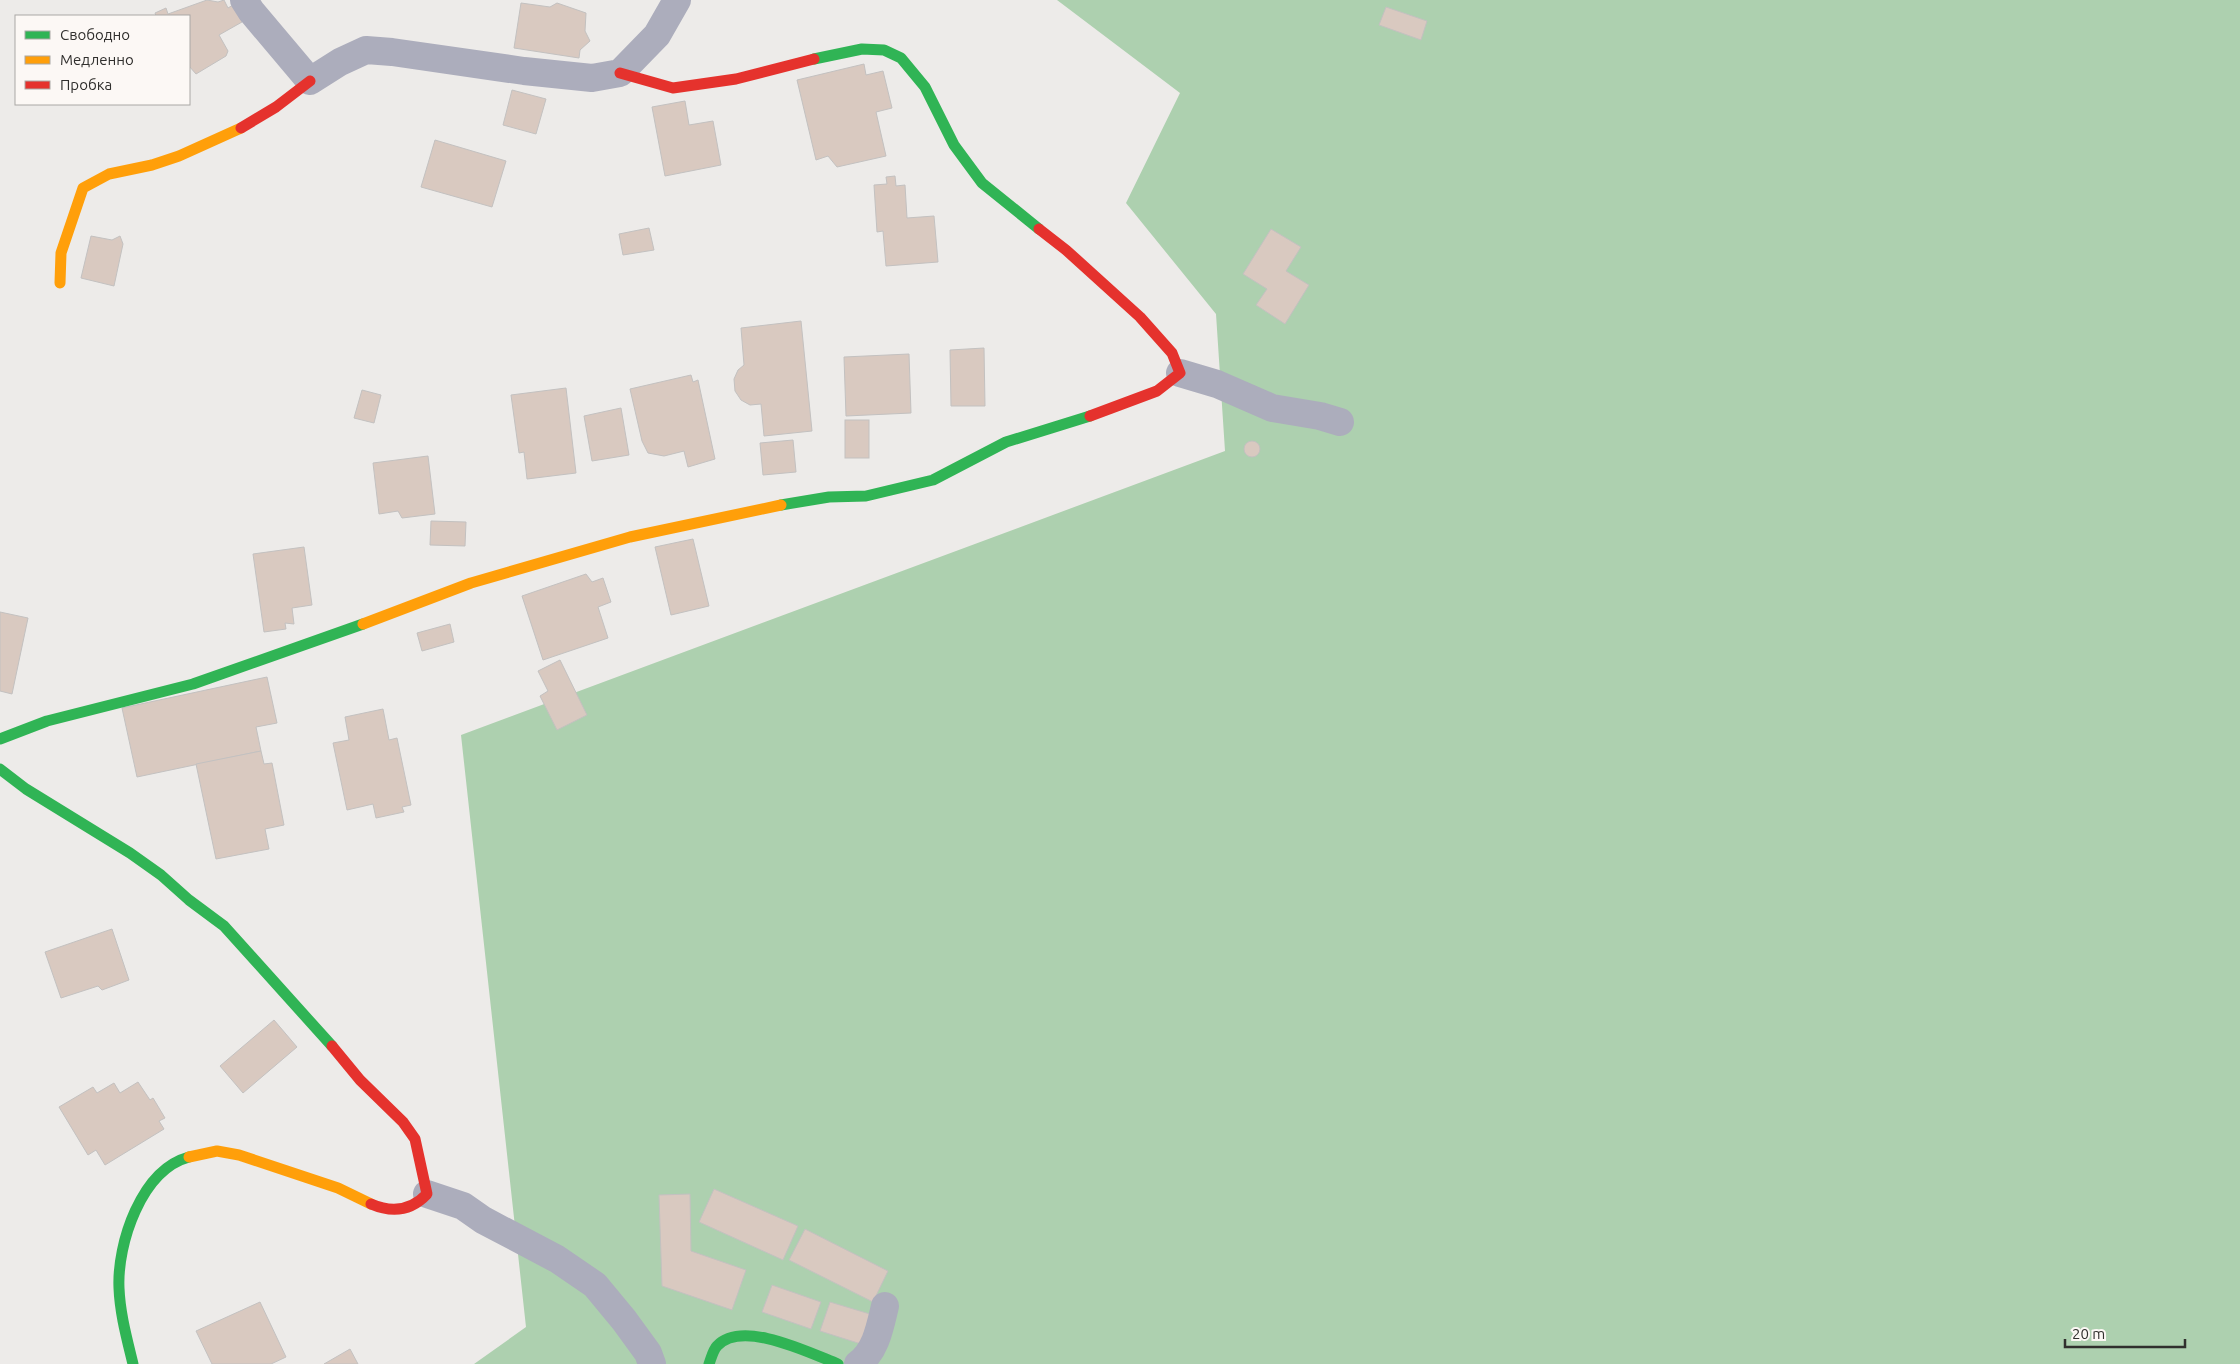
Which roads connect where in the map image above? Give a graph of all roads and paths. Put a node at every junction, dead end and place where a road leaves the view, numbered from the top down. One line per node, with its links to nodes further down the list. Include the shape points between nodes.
1 (244, 0): 5 (street)
2 (677, 0): 3 (street)
3 (657, 36): 4 (street); 6 (street, via 647,58 653,72)
4 (620, 73): 5 (street, via 592,78 366,50); 6 (street)
5 (310, 81): 7 (street, via 288,100 252,122 192,150 157,163 103,176 82,188 61,253)
6 (673, 88): 8 (street, via 736,79 862,49 884,50 901,58 925,87 954,145 982,182 1066,250 1140,317 1172,353)
7 (60, 283)
8 (1180, 373): 9 (street, via 1218,384 1272,408); 10 (street, via 1158,391 1006,442 933,480 866,496 828,497 761,508 630,537 471,583 193,684 47,721)
9 (1340, 422)
10 (0, 739)
11 (0, 769): 12 (street, via 26,789 130,853 224,926 360,1080 403,1122 415,1139)
12 (427, 1194): 14 (street, via 416,1206 386,1209 338,1188 218,1151 179,1160 146,1190 125,1243 119,1278 120,1307); 15 (street, via 463,1206 557,1259 595,1285 648,1353)
13 (885, 1306): 18 (street, via 878,1336 868,1357)
14 (133, 1364)
15 (652, 1364)
16 (709, 1364): 17 (street, via 711,1352 728,1337 756,1335)
17 (838, 1364)
18 (858, 1364)

